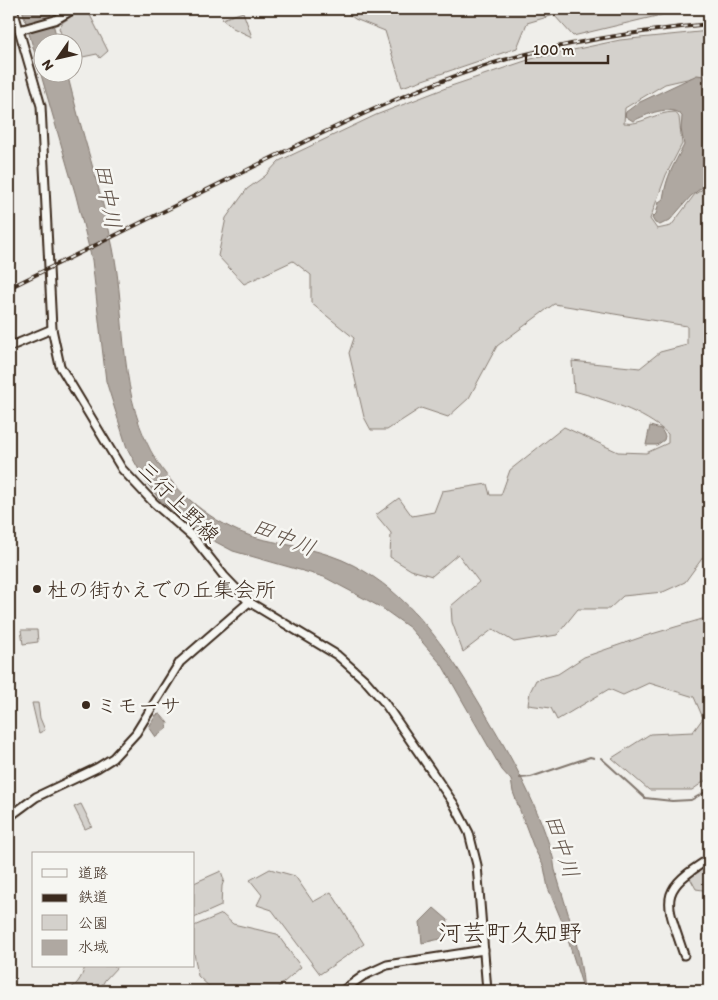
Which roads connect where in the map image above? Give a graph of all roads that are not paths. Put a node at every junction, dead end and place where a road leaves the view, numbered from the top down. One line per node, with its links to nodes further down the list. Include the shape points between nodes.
1 (13, 9): 3 (main road, 三行上野線)
2 (74, 9): 3 (main road, via 53,20)
3 (21, 29): 4 (main road, 三行上野線, via 43,120)
4 (52, 328): 5 (main road); 6 (main road, 三行上野線, via 60,366 122,469 147,497 194,537)
5 (9, 347)
6 (248, 602): 7 (main road, via 180,662 136,733 113,758 36,797); 9 (main road, 三行上野線, via 337,655 378,694 396,718 454,804 469,833 478,871)
7 (9, 817)
8 (709, 858): 10 (main road, via 679,879 669,896 672,918)
9 (484, 950): 11 (main road, via 403,960 363,976); 12 (main road, 三行上野線)
10 (684, 955)
11 (342, 991)
12 (488, 991)

